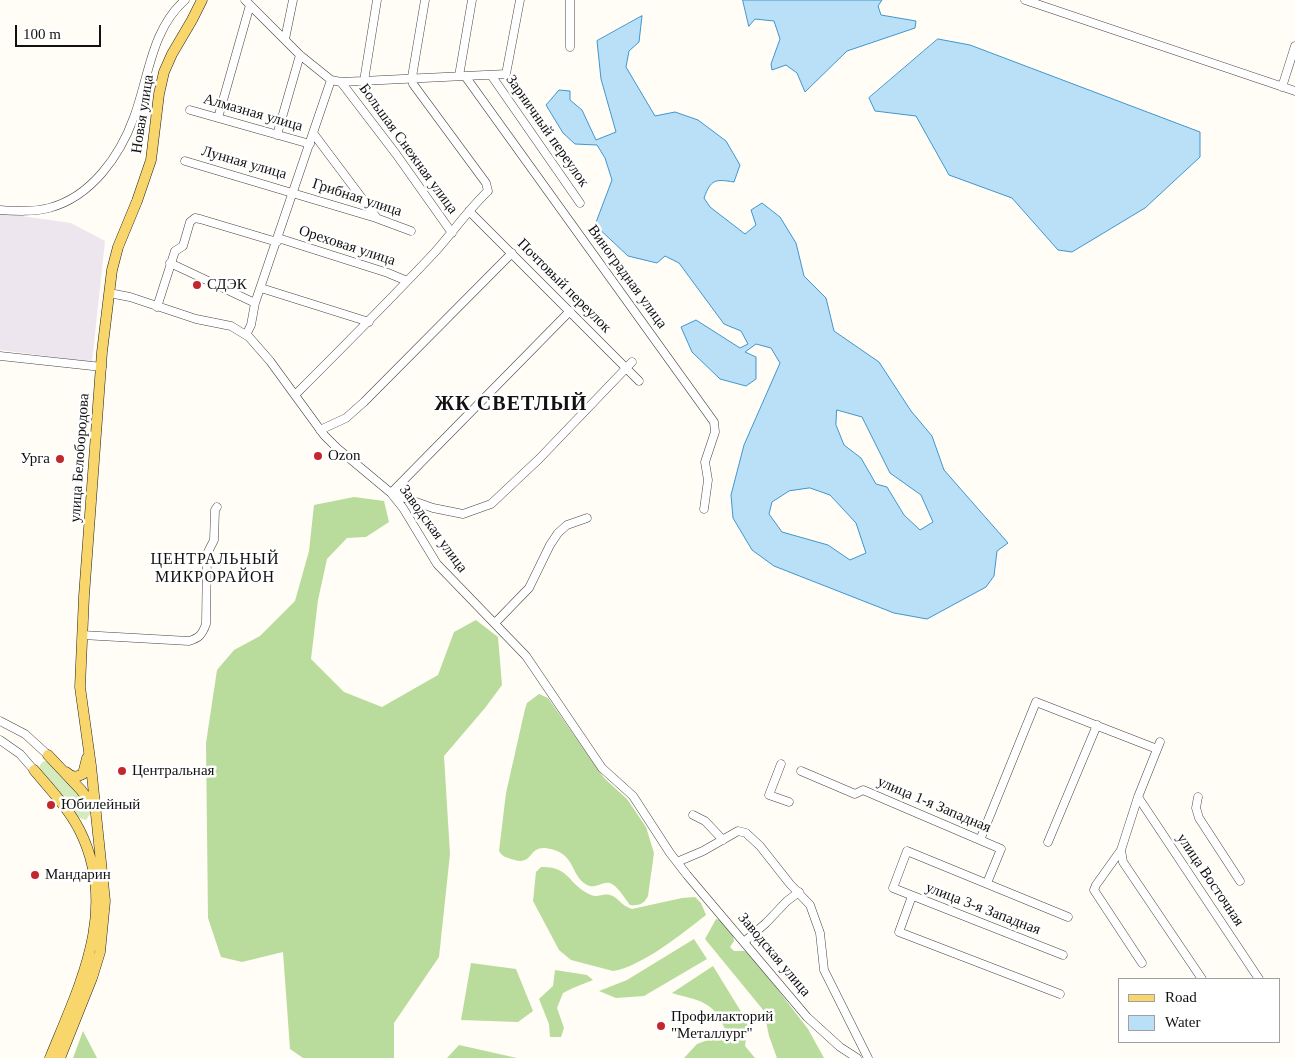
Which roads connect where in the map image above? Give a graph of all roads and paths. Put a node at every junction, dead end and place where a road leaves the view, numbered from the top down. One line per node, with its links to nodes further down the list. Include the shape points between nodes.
1 (185, 0): 32 (street, via 170,17 154,48 134,117 118,152 93,183 75,197 50,208 22,212)
2 (200, 0): 29 (main road, Новая улица, via 164,72)
3 (292, 0): 11 (street)
4 (377, 0): 19 (street)
5 (425, 0): 17 (street)
6 (472, 0): 16 (street)
7 (520, 0): 15 (street, via 506,74)
8 (570, 0): 13 (street)
9 (1025, 0): 21 (street)
10 (247, 2): 11 (street); 24 (street)
11 (285, 39): 14 (street)
12 (1295, 46): 21 (street)
13 (570, 47)
14 (300, 55): 18 (street); 26 (street)
15 (491, 75): 16 (street); 31 (street, Зарничный переулок)
16 (462, 76): 17 (street); 56 (street, Виноградная улица, via 714,422 715,432 705,462 708,480)
17 (412, 78): 19 (street); 33 (street, via 419,93 487,186 488,191)
18 (331, 80): 20 (street); 25 (street)
19 (364, 81): 20 (street)
20 (342, 82): 36 (street, Большая Снежная улица)
21 (1282, 87): 22 (street)
22 (1295, 91)
23 (190, 110): 24 (street, Алмазная улица)
24 (218, 118): 26 (street, Алмазная улица)
25 (313, 132): 27 (street); 34 (street)
26 (278, 135): 27 (street, Алмазная улица)
27 (310, 144): 30 (street)
28 (186, 160): 30 (street, Лунная улица)
29 (144, 181): 42 (main road, улица Белобородова, via 118,247)
30 (294, 192): 34 (street, Грибная улица); 37 (street)
31 (580, 203)
32 (0, 210)
33 (469, 211): 36 (street); 38 (street, Почтовый переулок)
34 (376, 218): 35 (street, Грибная улица)
35 (411, 231)
36 (452, 232): 40 (street)
37 (277, 240): 39 (street, Ореховая улица, via 196,218 190,222 183,246 175,251); 40 (street, Ореховая улица); 41 (street)
38 (512, 253): 45 (street, Почтовый переулок); 53 (street, via 364,402 346,418)
39 (170, 263): 43 (street); 44 (street)
40 (407, 281): 46 (street)
41 (261, 288): 43 (street); 46 (street)
42 (109, 293): 44 (street, Заводская улица); 50 (main road, улица Белобородова)
43 (255, 303): 47 (street)
44 (157, 307): 47 (street, Заводская улица, via 231,326)
45 (570, 311): 49 (street, Почтовый переулок); 54 (street)
46 (369, 322): 52 (street)
47 (246, 335): 52 (street, Заводская улица)
48 (0, 356): 50 (street)
49 (629, 365): 51 (street, Почтовый переулок); 54 (street, via 495,502 464,514 432,508)
50 (102, 367): 59 (main road, улица Белобородова)
51 (639, 380)
52 (295, 394): 53 (street, Заводская улица)
53 (320, 430): 54 (street, Заводская улица)
54 (391, 493): 58 (street, Заводская улица, via 438,564)
55 (217, 508): 59 (street, via 214,540 207,551 206,624 198,638 189,641)
56 (704, 509)
57 (587, 518): 58 (street, via 567,525 558,533 530,588)
58 (496, 623): 78 (street, Заводская улица, via 531,662 602,768 633,796)
59 (82, 635): 63 (main road, улица Белобородова, via 80,687)
60 (0, 721): 64 (street, via 25,734)
61 (1097, 725): 68 (street, via 1159,745); 75 (street, via 1036,702); 76 (street)
62 (0, 740): 66 (street, via 20,754)
63 (88, 742): 64 (main road, улица Белобородова, via 85,769 79,777 73,777); 71 (main road, улица Белобородова)
64 (52, 758): 71 (main road, via 81,790)
65 (781, 764): 70 (street, via 769,795)
66 (34, 770): 72 (main road)
67 (801, 771): 75 (street, улица 1-я Западная, via 855,794 863,790)
68 (1138, 797): 77 (street); 88 (street, улица Восточная)
69 (1198, 797): 79 (street, via 1196,808 1199,818)
70 (789, 802)
71 (95, 812): 72 (main road, via 91,822 83,826); 91 (main road, улица Белобородова, via 104,901 100,952)
72 (69, 814): 90 (main road, via 92,860 96,923 84,973)
73 (693, 815): 74 (street, via 701,818)
74 (723, 840): 78 (street, Заводская улица); 81 (street, Заводская улица, via 738,831 746,833)
75 (980, 840): 80 (street, улица 1-я Западная, via 1001,849)
76 (1048, 842)
77 (1121, 850): 86 (street, via 1094,890); 87 (street, via 1123,862)
78 (677, 862): 84 (street, Заводская улица)
79 (1240, 881)
80 (987, 883): 82 (street, улица 3-я Западная, via 906,851 893,888); 83 (street)
81 (799, 892): 84 (street); 93 (street, Заводская улица, via 815,916 823,967)
82 (912, 896): 85 (street, улица 3-я Западная); 89 (street, via 898,932)
83 (1068, 917)
84 (744, 942): 92 (street, Заводская улица, via 807,1017 840,1048)
85 (1063, 955)
86 (1142, 963)
87 (1201, 978)
88 (1258, 978)
89 (1060, 994)
90 (50, 1058)
91 (60, 1058)
92 (858, 1058)
93 (868, 1058)

